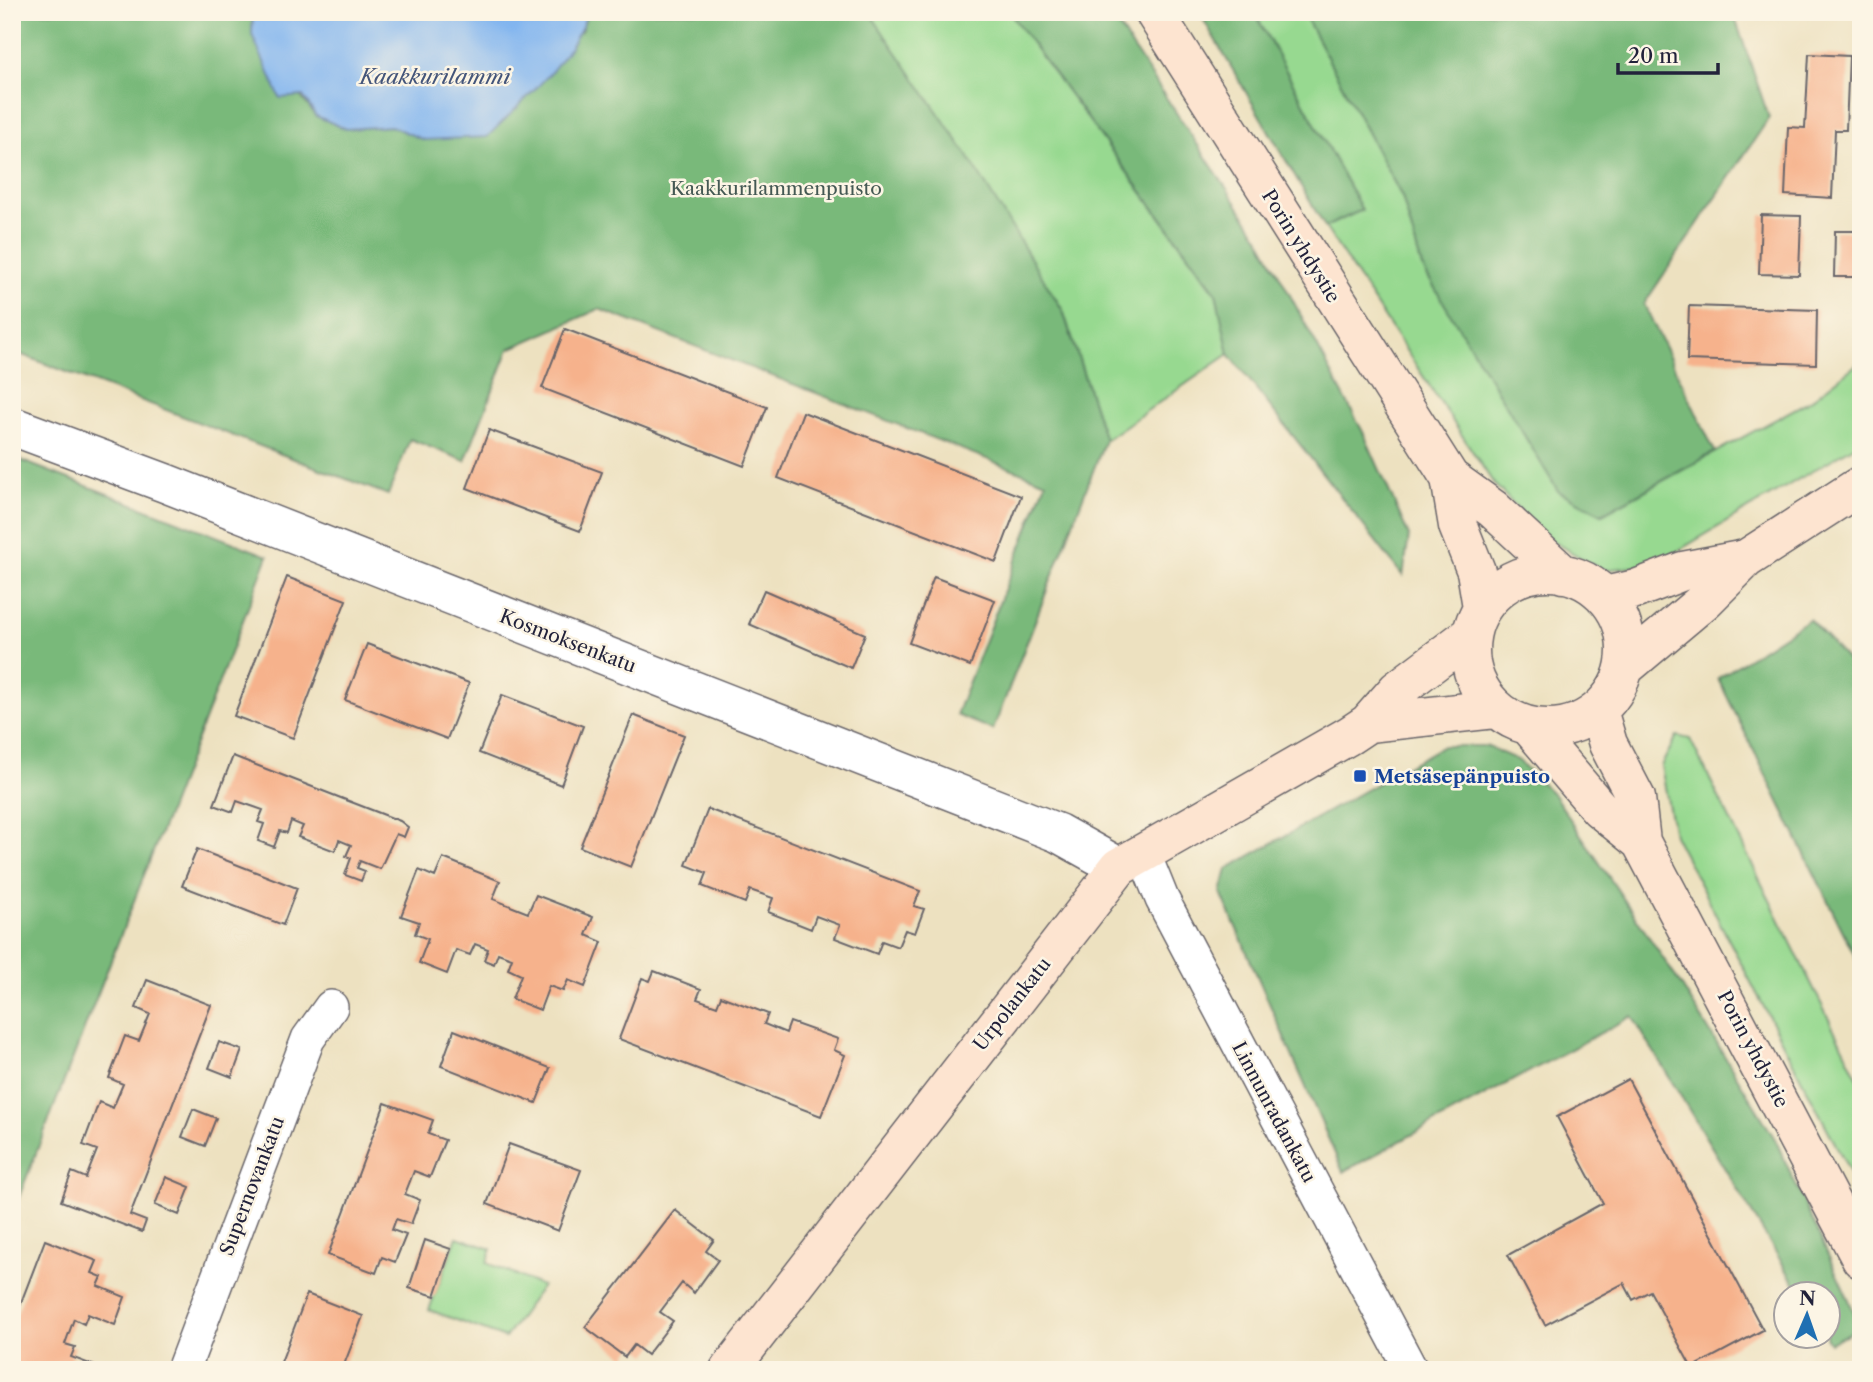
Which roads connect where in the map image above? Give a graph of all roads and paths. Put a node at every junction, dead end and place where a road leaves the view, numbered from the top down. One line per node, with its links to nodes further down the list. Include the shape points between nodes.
1 (1154, 12): 3 (main road, Porin yhdystie)
2 (12, 426): 15 (street, Kosmoksenkatu)
3 (1450, 478): 6 (main road, Porin yhdystie, via 1493,509); 8 (main road, Porin yhdystie, via 1458,526 1476,570)
4 (1861, 485): 5 (main road)
5 (1746, 559): 7 (main road, via 1683,571); 9 (main road, via 1706,600)
6 (1563, 573): 7 (main road); 8 (main road, via 1543,572 1504,585)
7 (1604, 596): 9 (main road, via 1624,631)
8 (1477, 620): 10 (main road, via 1469,648 1473,673); 12 (main road, Urpolankatu, via 1397,690)
9 (1624, 668): 11 (main road, via 1615,691)
10 (1495, 709): 12 (main road, Urpolankatu); 13 (main road)
11 (1598, 710): 13 (main road, via 1567,725); 14 (main road, Porin yhdystie, via 1608,744 1636,798)
12 (1368, 723): 15 (main road, Urpolankatu)
13 (1529, 726): 14 (main road, Porin yhdystie, via 1599,808)
14 (1641, 842): 17 (main road, Porin yhdystie)
15 (1131, 859): 19 (main road, Urpolankatu); 20 (street, Linnunradankatu, via 1162,899)
16 (331, 1007): 18 (street, Supernovankatu, via 308,1039)
17 (1861, 1259)
18 (183, 1370)
19 (729, 1370)
20 (1411, 1370)

